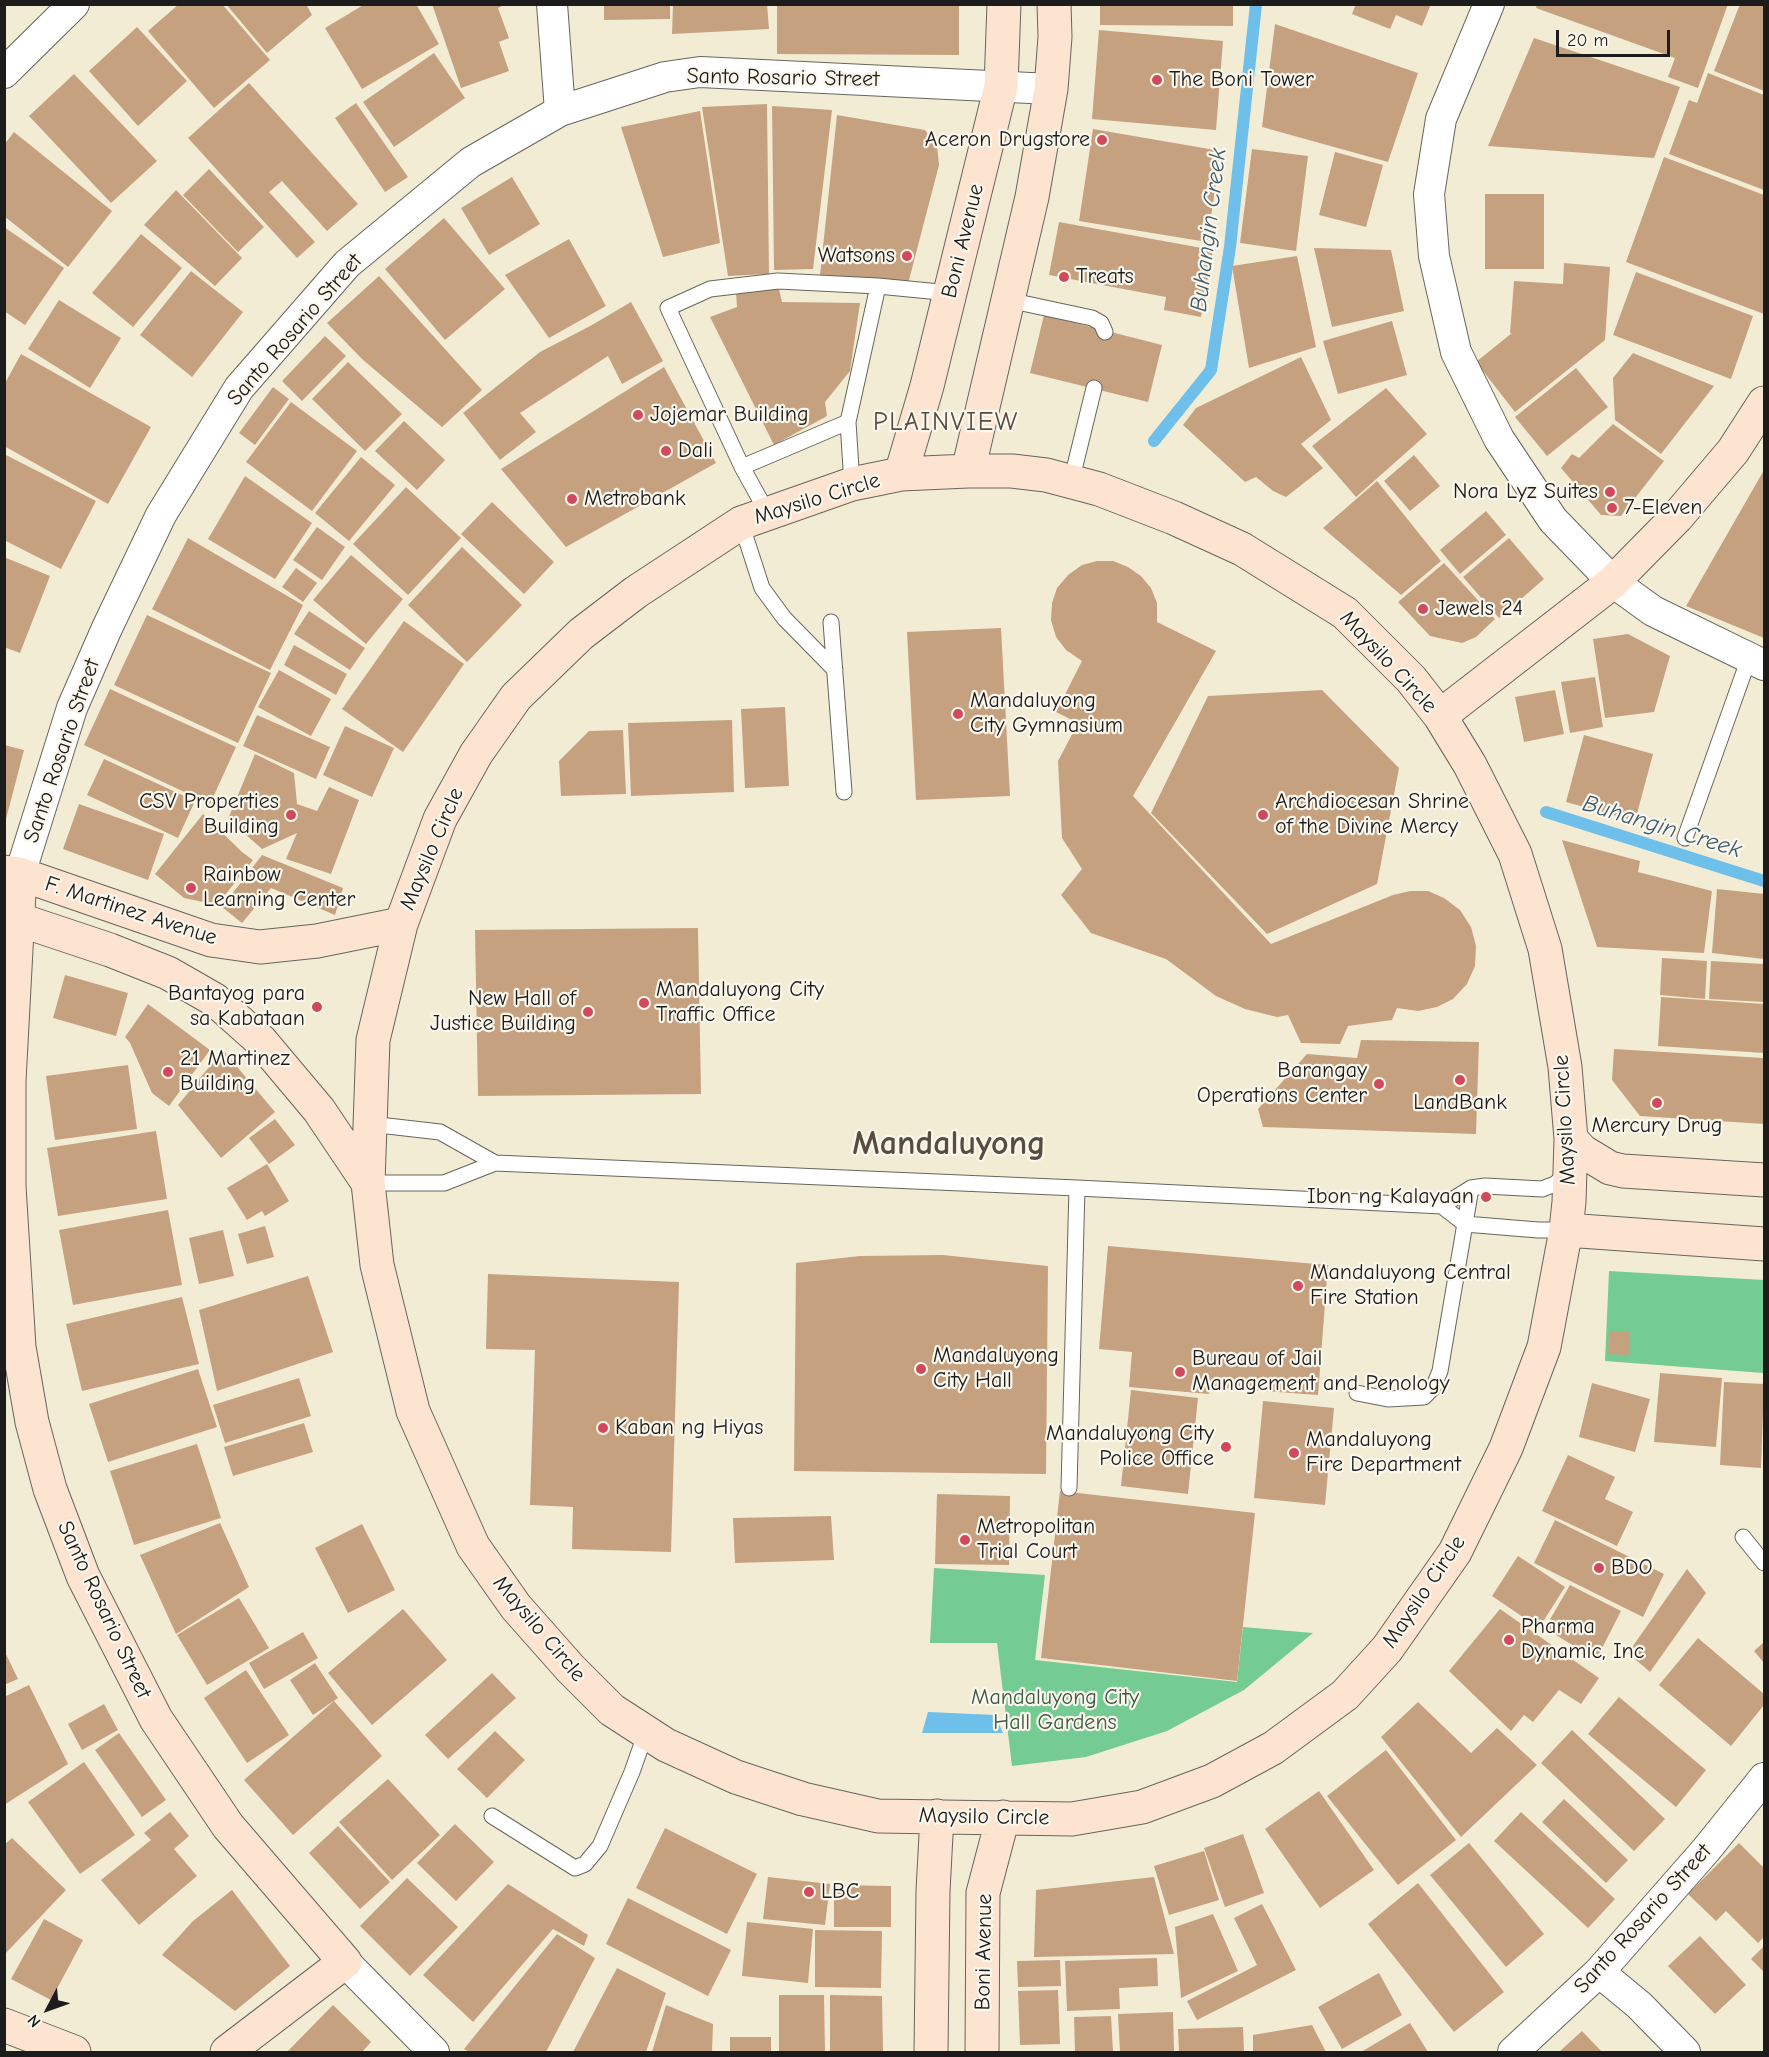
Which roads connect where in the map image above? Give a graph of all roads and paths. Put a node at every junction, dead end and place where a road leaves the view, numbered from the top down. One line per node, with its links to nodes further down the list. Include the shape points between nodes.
1 (74, 4): 6 (street)
2 (552, 4): 9 (street)
3 (1004, 4): 7 (main road, Boni Avenue)
4 (1054, 4): 8 (main road)
5 (1489, 4): 23 (street, via 1441,119 1429,194 1434,256 1456,352 1499,439 1553,520)
6 (4, 73)
7 (1001, 86): 8 (street, Santo Rosario Street); 9 (street, Santo Rosario Street, via 700,72 665,77); 11 (main road, Boni Avenue)
8 (1051, 90): 12 (main road)
9 (560, 111): 30 (street, Santo Rosario Street, via 471,162 347,264 238,388 161,515 107,628 72,708)
10 (878, 286): 11 (lane); 16 (lane); 17 (lane, via 778,281 711,289 668,308)
11 (950, 293): 19 (main road, Boni Avenue)
12 (1008, 300): 13 (lane, via 1092,318); 18 (main road)
13 (1106, 332)
14 (1094, 388): 20 (lane)
15 (1764, 403): 23 (main road, via 1733,451 1677,517)
16 (848, 422): 17 (lane); 21 (lane)
17 (742, 467): 22 (lane)
18 (968, 471): 19 (main road, Maysilo Circle); 20 (main road, Maysilo Circle, via 1012,471)
19 (901, 474): 21 (main road, Maysilo Circle)
20 (1071, 482): 27 (main road, Maysilo Circle, via 1174,518 1242,549 1345,612 1411,679)
21 (852, 484): 22 (main road, Maysilo Circle)
22 (754, 519): 26 (lane, via 762,588 784,618); 32 (main road, Maysilo Circle, via 636,592 581,634 516,697 476,753 440,819)
23 (1613, 582): 25 (street, via 1653,611); 27 (main road)
24 (831, 622): 26 (lane)
25 (1757, 661): 29 (lane)
26 (835, 670): 28 (lane)
27 (1440, 716): 34 (main road, Maysilo Circle, via 1515,854 1542,939 1564,1067)
28 (844, 792)
29 (1685, 838)
30 (12, 873): 31 (main road, Santo Rosario Street); 32 (main road, F. Martinez Avenue, via 211,940 260,947 317,941)
31 (11, 918): 38 (main road, F. Martinez Avenue, via 168,973 215,1000 269,1049 319,1110); 54 (main road, Santo Rosario Street, via 9,1186 19,1347 32,1422 50,1489 83,1576 156,1719 228,1826)
32 (401, 924): 33 (main road, Maysilo Circle, via 374,1040)
33 (370, 1124): 35 (lane, via 440,1132); 38 (main road, Maysilo Circle)
34 (1571, 1139): 36 (main road, Maysilo Circle); 37 (main road, via 1582,1151 1610,1168 1623,1171)
35 (495, 1163): 38 (lane, via 444,1183); 39 (lane)
36 (1570, 1171): 40 (lane, via 1542,1189); 43 (main road, Maysilo Circle)
37 (1764, 1180)
38 (368, 1183): 49 (main road, Maysilo Circle, via 376,1265 413,1411 473,1546 516,1607 570,1668 612,1710)
39 (1077, 1188): 41 (lane); 46 (lane)
40 (1471, 1188): 41 (lane); 42 (lane)
41 (1442, 1206): 42 (lane)
42 (1465, 1224): 43 (lane); 45 (lane, via 1440,1371 1433,1388 1424,1397 1415,1398 1388,1399)
43 (1566, 1230): 44 (main road); 53 (main road, Maysilo Circle, via 1544,1347 1506,1448 1455,1552 1387,1649 1345,1695 1273,1748 1212,1781 1142,1807 1072,1819)
44 (1764, 1244)
45 (1357, 1393)
46 (1069, 1488)
47 (1743, 1538): 48 (lane)
48 (1764, 1563)
49 (646, 1732): 51 (lane, via 600,1846 585,1864 575,1868); 52 (main road, Maysilo Circle, via 736,1777 803,1799 878,1816)
50 (1764, 1778): 55 (street, Santo Rosario Street)
51 (492, 1816)
52 (937, 1816): 53 (main road, Maysilo Circle); 60 (main road)
53 (1003, 1817): 61 (main road, Boni Avenue, via 983,1893)
54 (345, 1962): 58 (main road); 59 (street, Santo Rosario Street)
55 (1599, 1972): 62 (street, Santo Rosario Street); 63 (street, via 1639,2005)
56 (4, 2025): 57 (main road)
57 (74, 2052)
58 (227, 2052)
59 (434, 2052)
60 (931, 2052)
61 (982, 2052)
62 (1514, 2052)
63 (1685, 2052)

